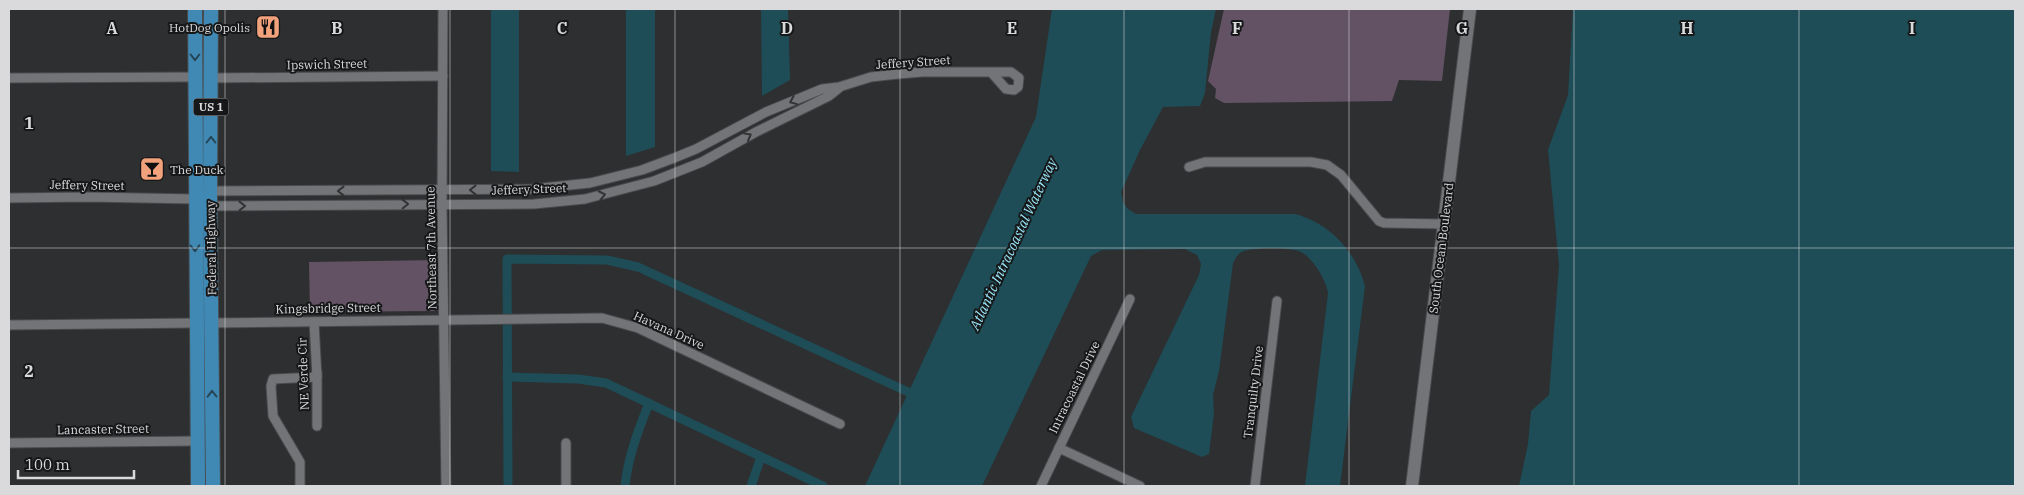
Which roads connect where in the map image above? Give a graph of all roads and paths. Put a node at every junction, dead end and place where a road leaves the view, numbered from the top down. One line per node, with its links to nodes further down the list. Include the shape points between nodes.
1 (195, 9): 7 (main road, Federal Highway / US 1, one-way to 7)
2 (211, 9): 9 (main road, Federal Highway / US 1)
3 (443, 9): 6 (street, Northeast 7th Avenue)
4 (1470, 9): 22 (main road, South Ocean Boulevard)
5 (991, 72): 10 (street, Jeffery Street, via 898,74 871,77)
6 (443, 76): 9 (street, Ipswich Street); 13 (street, Northeast 7th Avenue)
7 (195, 77): 8 (street); 17 (main road, Federal Highway / US 1)
8 (9, 78)
9 (211, 78): 14 (main road, Federal Highway / US 1, one-way to 9)
10 (839, 88): 12 (street, Jeffery Street, one-way to 12, via 822,89 766,112 658,165); 18 (street, Jeffery Street, one-way to 10, via 634,187 678,172)
11 (1189, 167): 22 (street, via 1205,162 1322,164 1341,175 1379,221 1389,224)
12 (572, 186): 13 (street, Jeffery Street, one-way to 13); 18 (street)
13 (442, 190): 15 (street, Jeffery Street, one-way to 15); 19 (street, Northeast 7th Avenue)
14 (210, 191): 15 (street, Jeffery Street); 17 (street, Jeffery Street); 20 (main road, Federal Highway / US 1)
15 (272, 191): 21 (street)
16 (9, 198): 17 (street, Jeffery Street)
17 (195, 199): 20 (street, Jeffery Street); 27 (main road, Federal Highway / US 1, one-way to 27)
18 (574, 200): 19 (street, Jeffery Street, via 534,204)
19 (442, 204): 21 (street, Jeffery Street, one-way to 19); 25 (street, Northeast 7th Avenue)
20 (210, 206): 21 (street, Jeffery Street, one-way to 21); 28 (main road, Federal Highway / US 1)
21 (272, 206)
22 (1444, 224): 48 (main road, South Ocean Boulevard)
23 (1130, 299): 38 (street, Intracoastal Drive)
24 (1277, 301): 47 (street, Tranquilty Drive)
25 (444, 319): 28 (street, Kingsbridge Street); 32 (street, Havana Drive, via 602,318 631,325); 43 (street, Northeast 7th Avenue)
26 (314, 322): 30 (street, NE Verde Cir)
27 (196, 323): 29 (street); 31 (main road, Federal Highway / US 1)
28 (212, 323): 36 (main road, Federal Highway / US 1, one-way to 28)
29 (9, 325)
30 (317, 378): 33 (street, NE Verde Cir); 42 (street, via 273,379 271,386 273,416 300,462)
31 (197, 407): 34 (main road, Federal Highway / US 1); 36 (main road)
32 (840, 424)
33 (317, 426)
34 (197, 441): 35 (street, Lancaster Street); 39 (main road, via 206,450); 40 (main road, Federal Highway / US 1)
35 (9, 443)
36 (213, 443): 39 (main road, Federal Highway / US 1)
37 (566, 443): 44 (street)
38 (1059, 448): 45 (street, Intracoastal Drive); 46 (street)
39 (213, 470): 41 (main road, Federal Highway / US 1)
40 (198, 486)
41 (213, 486)
42 (300, 486)
43 (446, 486)
44 (566, 486)
45 (1041, 486)
46 (1140, 486)
47 (1255, 486)
48 (1412, 486)

